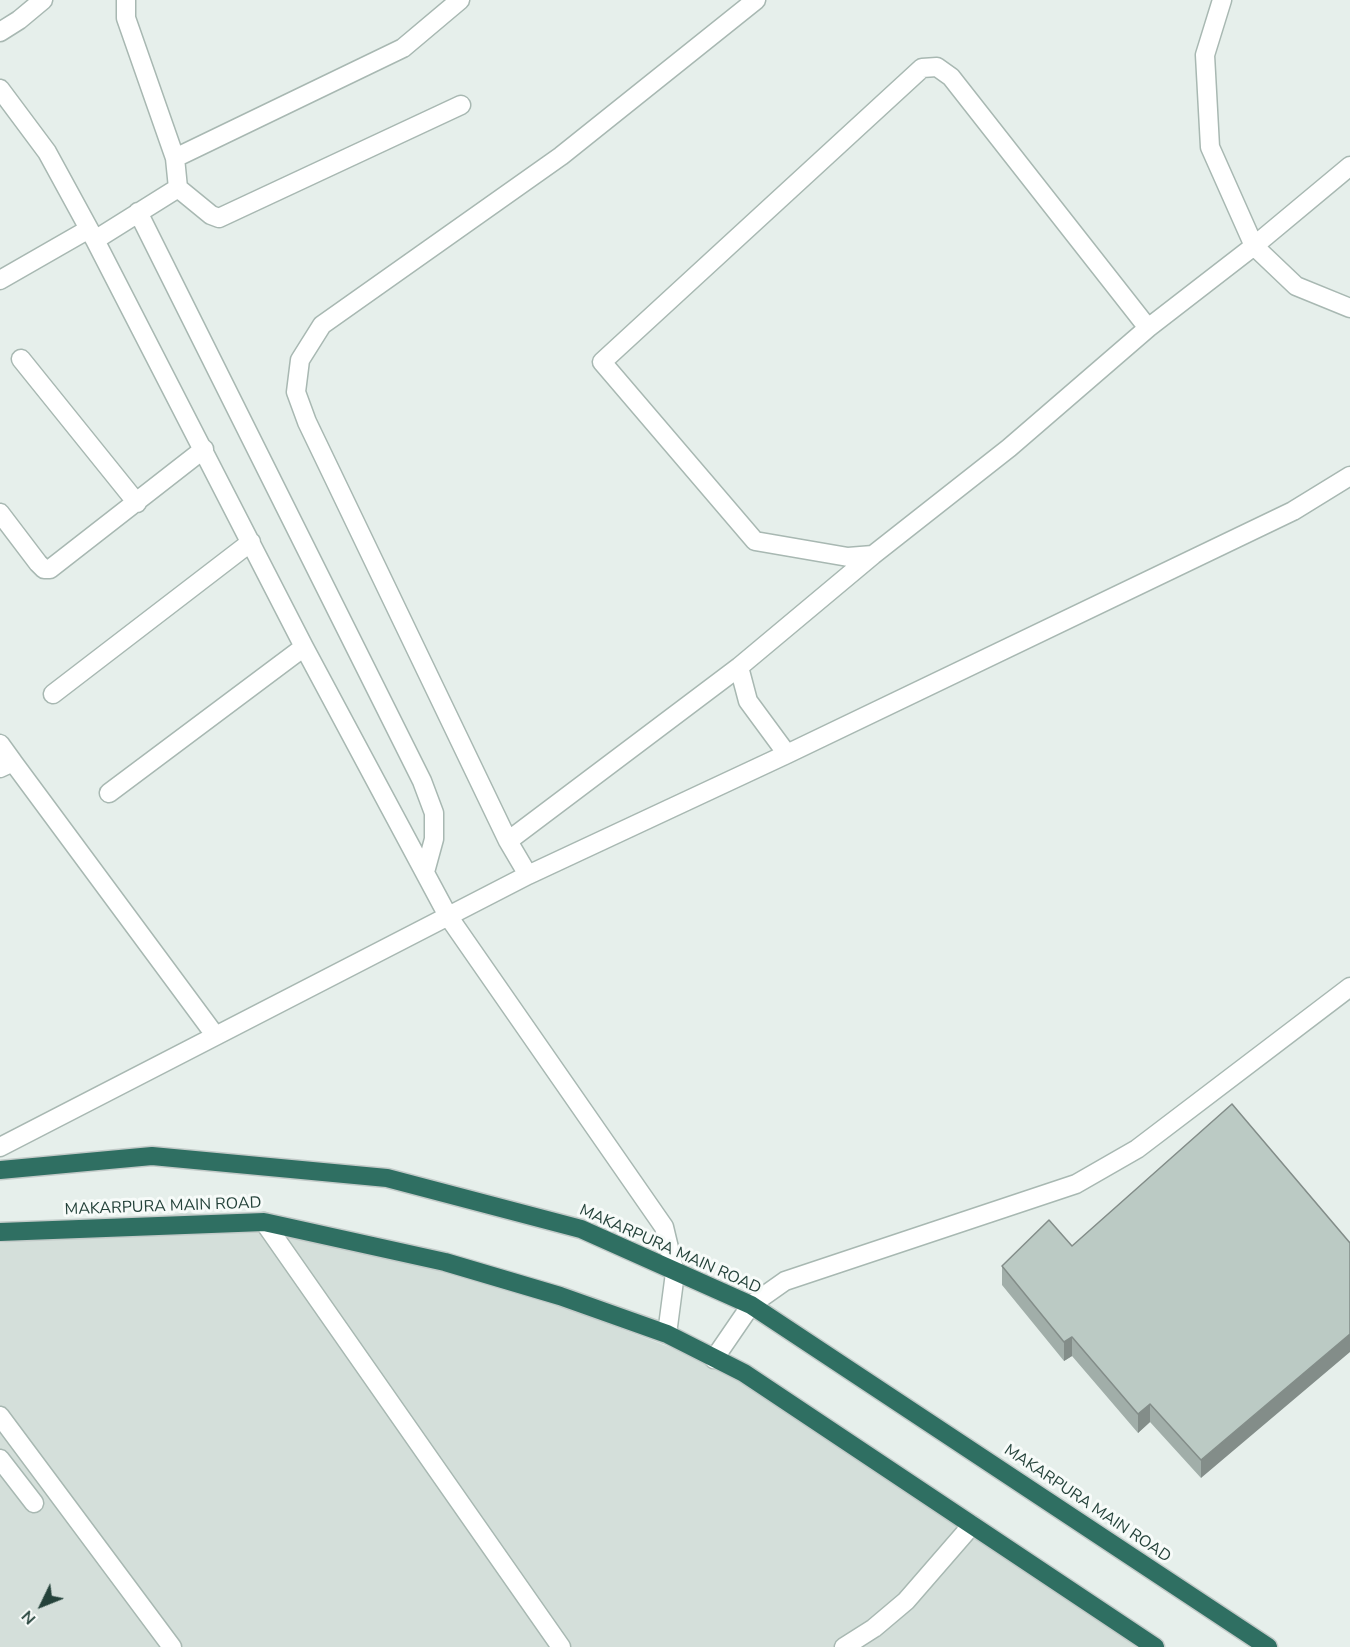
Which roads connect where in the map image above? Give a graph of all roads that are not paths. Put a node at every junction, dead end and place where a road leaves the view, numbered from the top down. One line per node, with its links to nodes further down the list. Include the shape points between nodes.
1 (43, 0): 6 (street)
2 (126, 0): 9 (street, via 126,18)
3 (460, 0): 9 (street, via 403,48)
4 (756, 0): 32 (street, via 561,156 322,325 300,360 296,392 307,422)
5 (1222, 0): 14 (street, via 1205,55 1210,147)
6 (0, 32)
7 (0, 89): 13 (street, via 46,152)
8 (461, 105): 11 (street, via 219,218)
9 (175, 158): 11 (street)
10 (1350, 166): 14 (street)
11 (178, 188): 12 (street)
12 (138, 212): 13 (street); 33 (street, via 422,781 434,813 434,839)
13 (92, 234): 15 (street); 19 (street)
14 (1254, 246): 16 (street, via 1296,286); 17 (street)
15 (0, 280)
16 (1350, 308)
17 (1148, 328): 24 (street, via 1009,448); 24 (street, via 951,78 937,67 922,68 602,362 755,541 848,557)
18 (21, 359): 21 (street)
19 (204, 449): 21 (street); 23 (street)
20 (1350, 476): 29 (street, via 1293,511)
21 (137, 504): 22 (street, via 50,569 38,563)
22 (0, 513)
23 (251, 542): 25 (street); 27 (street)
24 (873, 555): 26 (street)
25 (304, 647): 31 (street); 33 (street)
26 (739, 667): 29 (street, via 748,701); 32 (street)
27 (53, 694)
28 (0, 744): 30 (street)
29 (787, 754): 34 (street)
30 (7, 765): 37 (street)
31 (109, 793)
32 (508, 841): 34 (street)
33 (425, 873): 35 (street)
34 (528, 875): 35 (street)
35 (448, 916): 37 (street); 42 (street, via 664,1227)
36 (1350, 987): 43 (street, via 1137,1149 1076,1184 785,1281)
37 (216, 1035): 38 (street)
38 (0, 1147)
39 (0, 1170): 42 (highway, MAKARPURA MAIN ROAD, via 152,1156 387,1178 581,1229)
40 (264, 1222): 41 (highway, MAKARPURA MAIN ROAD); 44 (highway, MAKARPURA MAIN ROAD, via 445,1262 560,1296); 51 (street)
41 (0, 1232)
42 (675, 1273): 43 (highway, MAKARPURA MAIN ROAD); 44 (street)
43 (751, 1305): 45 (street); 54 (highway, MAKARPURA MAIN ROAD)
44 (667, 1334): 45 (highway, MAKARPURA MAIN ROAD)
45 (714, 1359): 49 (highway, MAKARPURA MAIN ROAD, via 744,1373)
46 (0, 1416): 50 (street)
47 (0, 1459): 48 (street)
48 (34, 1503)
49 (972, 1525): 52 (street, via 906,1601); 53 (highway, MAKARPURA MAIN ROAD)
50 (172, 1647)
51 (561, 1647)
52 (844, 1647)
53 (1155, 1647)
54 (1268, 1647)

